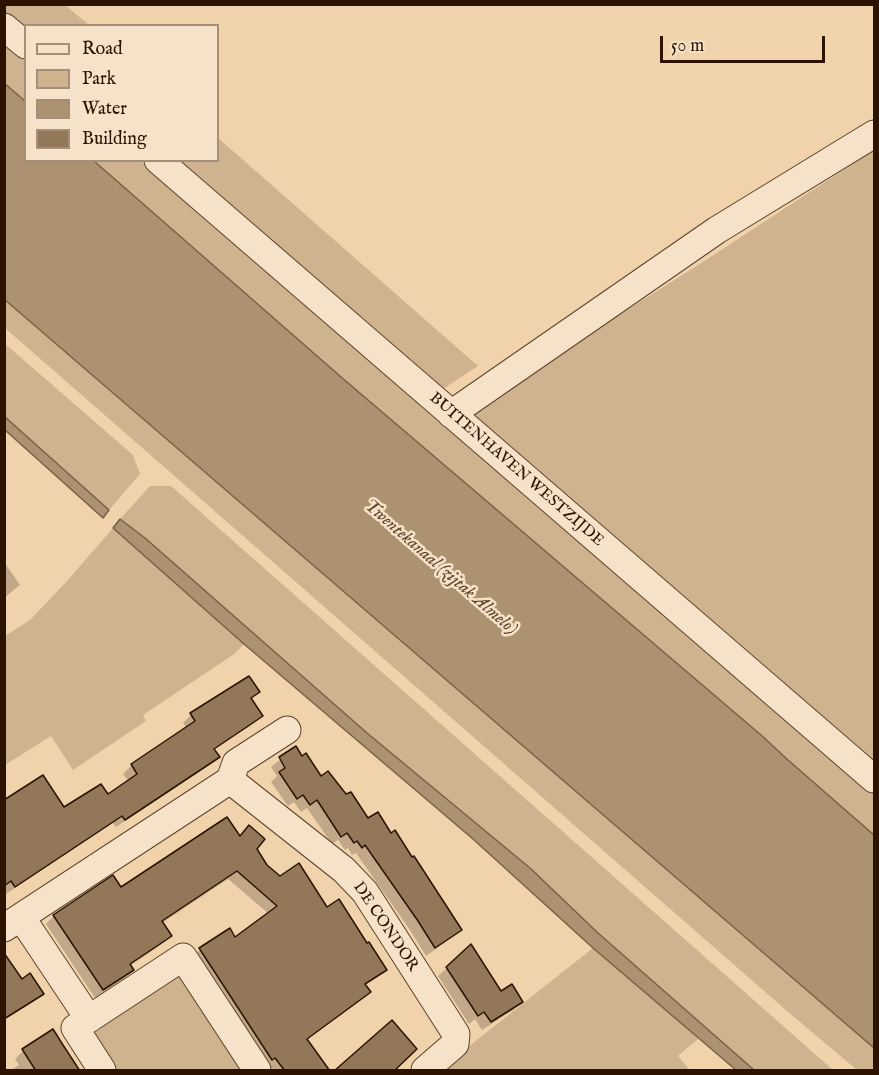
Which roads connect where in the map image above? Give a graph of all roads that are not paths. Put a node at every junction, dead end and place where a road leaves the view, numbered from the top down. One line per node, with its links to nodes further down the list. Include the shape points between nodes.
1 (4, 27): 2 (street)
2 (24, 43)
3 (874, 134): 5 (street, via 717,230)
4 (161, 162): 5 (street, BUITENHAVEN WESTZIJDE)
5 (451, 414): 7 (street, BUITENHAVEN WESTZIJDE)
6 (287, 730): 8 (street, via 236,763)
7 (874, 779)
8 (230, 780): 9 (street); 13 (street, DE CONDOR, via 344,870 365,892 456,1034 455,1044)
9 (13, 923): 10 (street)
10 (89, 1019): 11 (street, via 75,1028); 12 (street, via 183,957)
11 (102, 1071)
12 (257, 1071)
13 (425, 1071)

